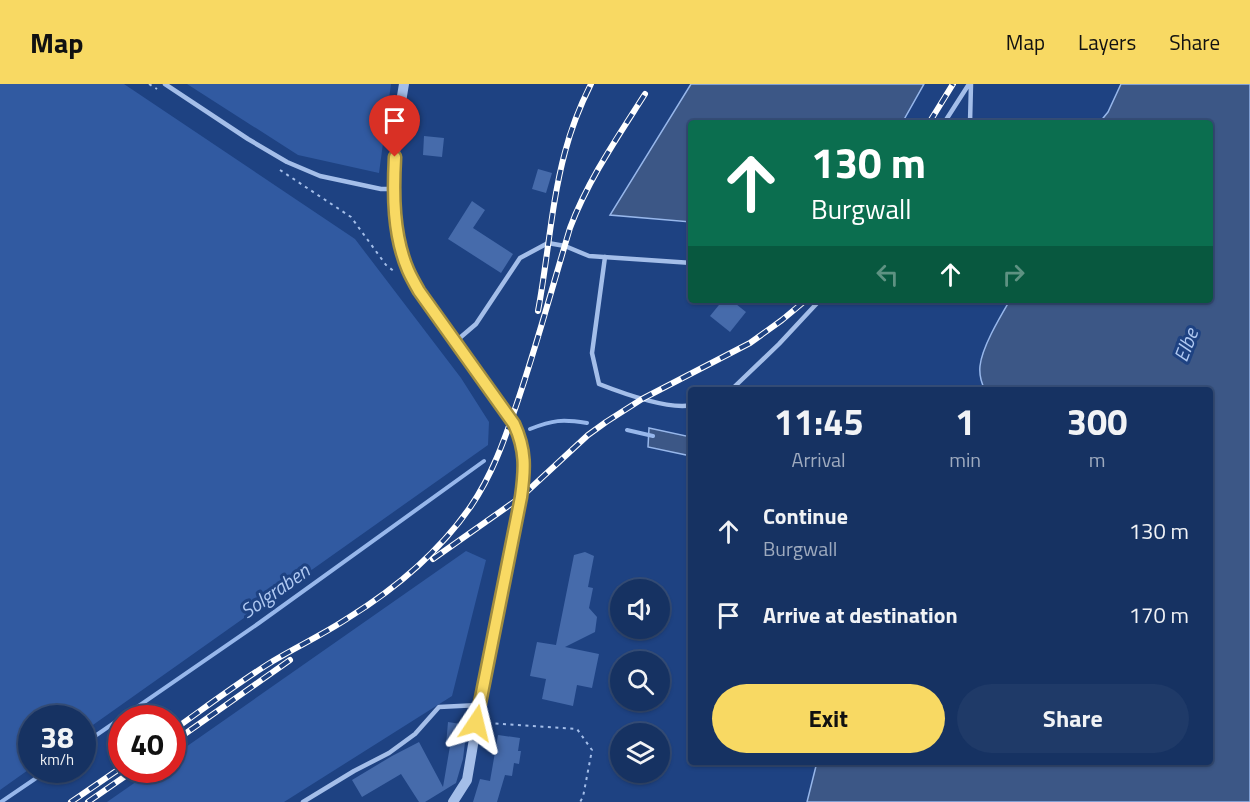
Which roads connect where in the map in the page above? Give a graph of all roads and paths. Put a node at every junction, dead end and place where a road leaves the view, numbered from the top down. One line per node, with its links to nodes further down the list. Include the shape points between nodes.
1 (149, 84): 5 (path)
2 (165, 84): 9 (lane, via 286,162 320,176)
3 (404, 84): 9 (street)
4 (970, 84): 6 (lane); 7 (lane)
5 (158, 90)
6 (946, 120)
7 (970, 120)
8 (273, 165): 12 (path, via 351,217)
9 (395, 189): 14 (street, via 396,219 408,270)
10 (605, 257): 11 (lane); 14 (lane, via 548,243 519,258 477,324); 16 (lane, via 592,353 599,384 633,397)
11 (688, 262)
12 (394, 271)
13 (817, 303): 15 (lane)
14 (455, 342): 17 (street, via 514,424 525,461)
15 (734, 387)
16 (688, 406)
17 (479, 705): 18 (street); 19 (lane, via 439,707 415,734 389,753)
18 (476, 723): 20 (street, via 467,780); 21 (path, via 577,729 592,750)
19 (303, 802)
20 (453, 802)
21 (580, 802)

